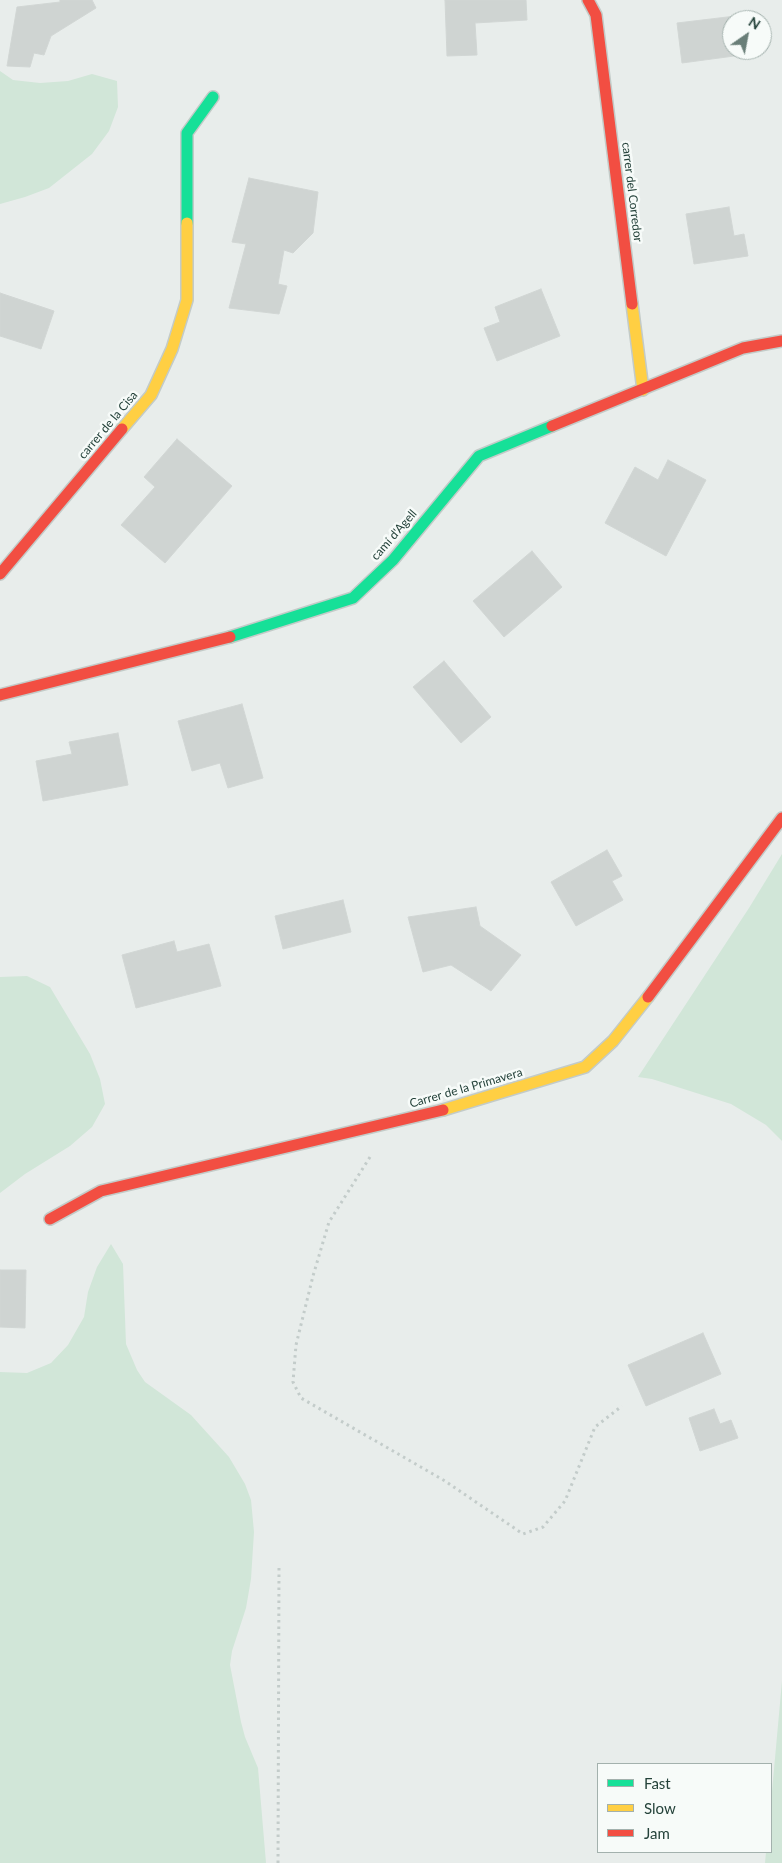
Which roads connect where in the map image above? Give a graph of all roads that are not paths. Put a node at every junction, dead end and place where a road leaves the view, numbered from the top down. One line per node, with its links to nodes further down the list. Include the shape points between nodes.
1 (588, 0): 4 (street, carrer del Corredor, via 596,15)
2 (212, 97): 5 (street, carrer de la Cisa, via 187,133 187,300 172,350 151,395)
3 (782, 340): 4 (street, camí d'Agell, via 743,348)
4 (644, 390): 6 (street, camí d'Agell, via 479,456 393,560 353,598 219,641)
5 (0, 574)
6 (0, 695)
7 (782, 818): 8 (street, Carrer de la Primavera, via 632,1018 613,1041 584,1067 428,1114 101,1191)
8 (50, 1220)

